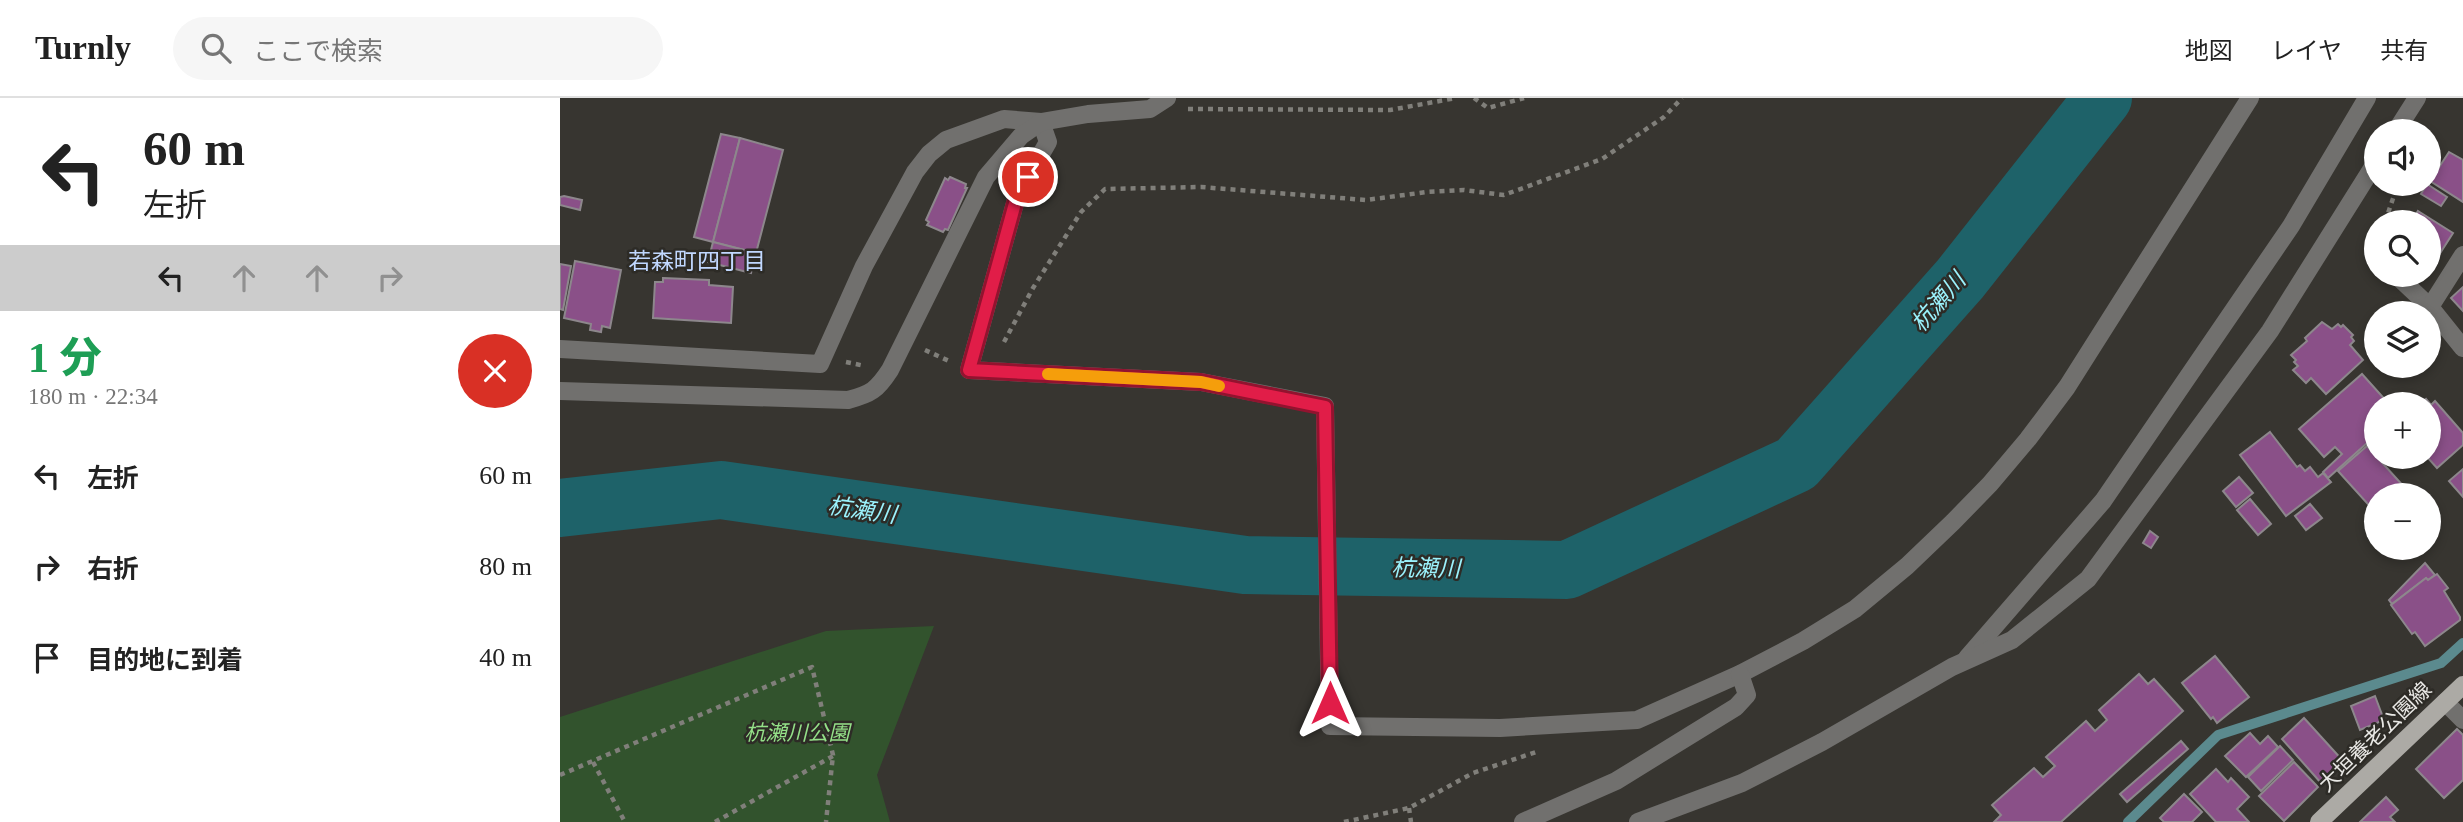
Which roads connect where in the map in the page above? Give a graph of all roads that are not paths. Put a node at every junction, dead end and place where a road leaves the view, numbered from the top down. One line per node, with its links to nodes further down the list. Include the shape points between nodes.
1 (1167, 98): 6 (street, via 1150,109)
2 (2250, 98): 17 (street, via 2067,387 1990,484 1907,566 1855,609)
3 (2367, 98): 16 (street, via 2291,226 2103,501)
4 (2417, 98): 5 (street)
5 (2404, 119)
6 (1041, 122): 14 (street, via 1004,119 946,140 929,154 864,266 820,364); 15 (street, via 1021,136 986,177 878,389 848,400); 17 (street, via 1048,142 1017,196 969,370 1201,382 1325,407 1331,726 1500,728 1637,720)
7 (2364, 181): 16 (street, via 2270,331 2088,579 2012,640)
8 (2463, 256): 11 (street)
9 (2409, 287): 10 (street)
10 (2424, 301)
11 (2434, 301)
12 (2441, 321): 13 (street)
13 (2463, 348)
14 (560, 349)
15 (560, 391)
16 (1964, 662): 22 (street, via 1742,783)
17 (1740, 674): 21 (street, via 1747,695 1736,707 1616,781)
18 (2463, 685): 19 (main road, 大垣養老公園線)
19 (2445, 702): 20 (street); 23 (main road, 大垣養老公園線)
20 (2463, 720)
21 (1523, 822)
22 (1638, 822)
23 (2319, 822)

